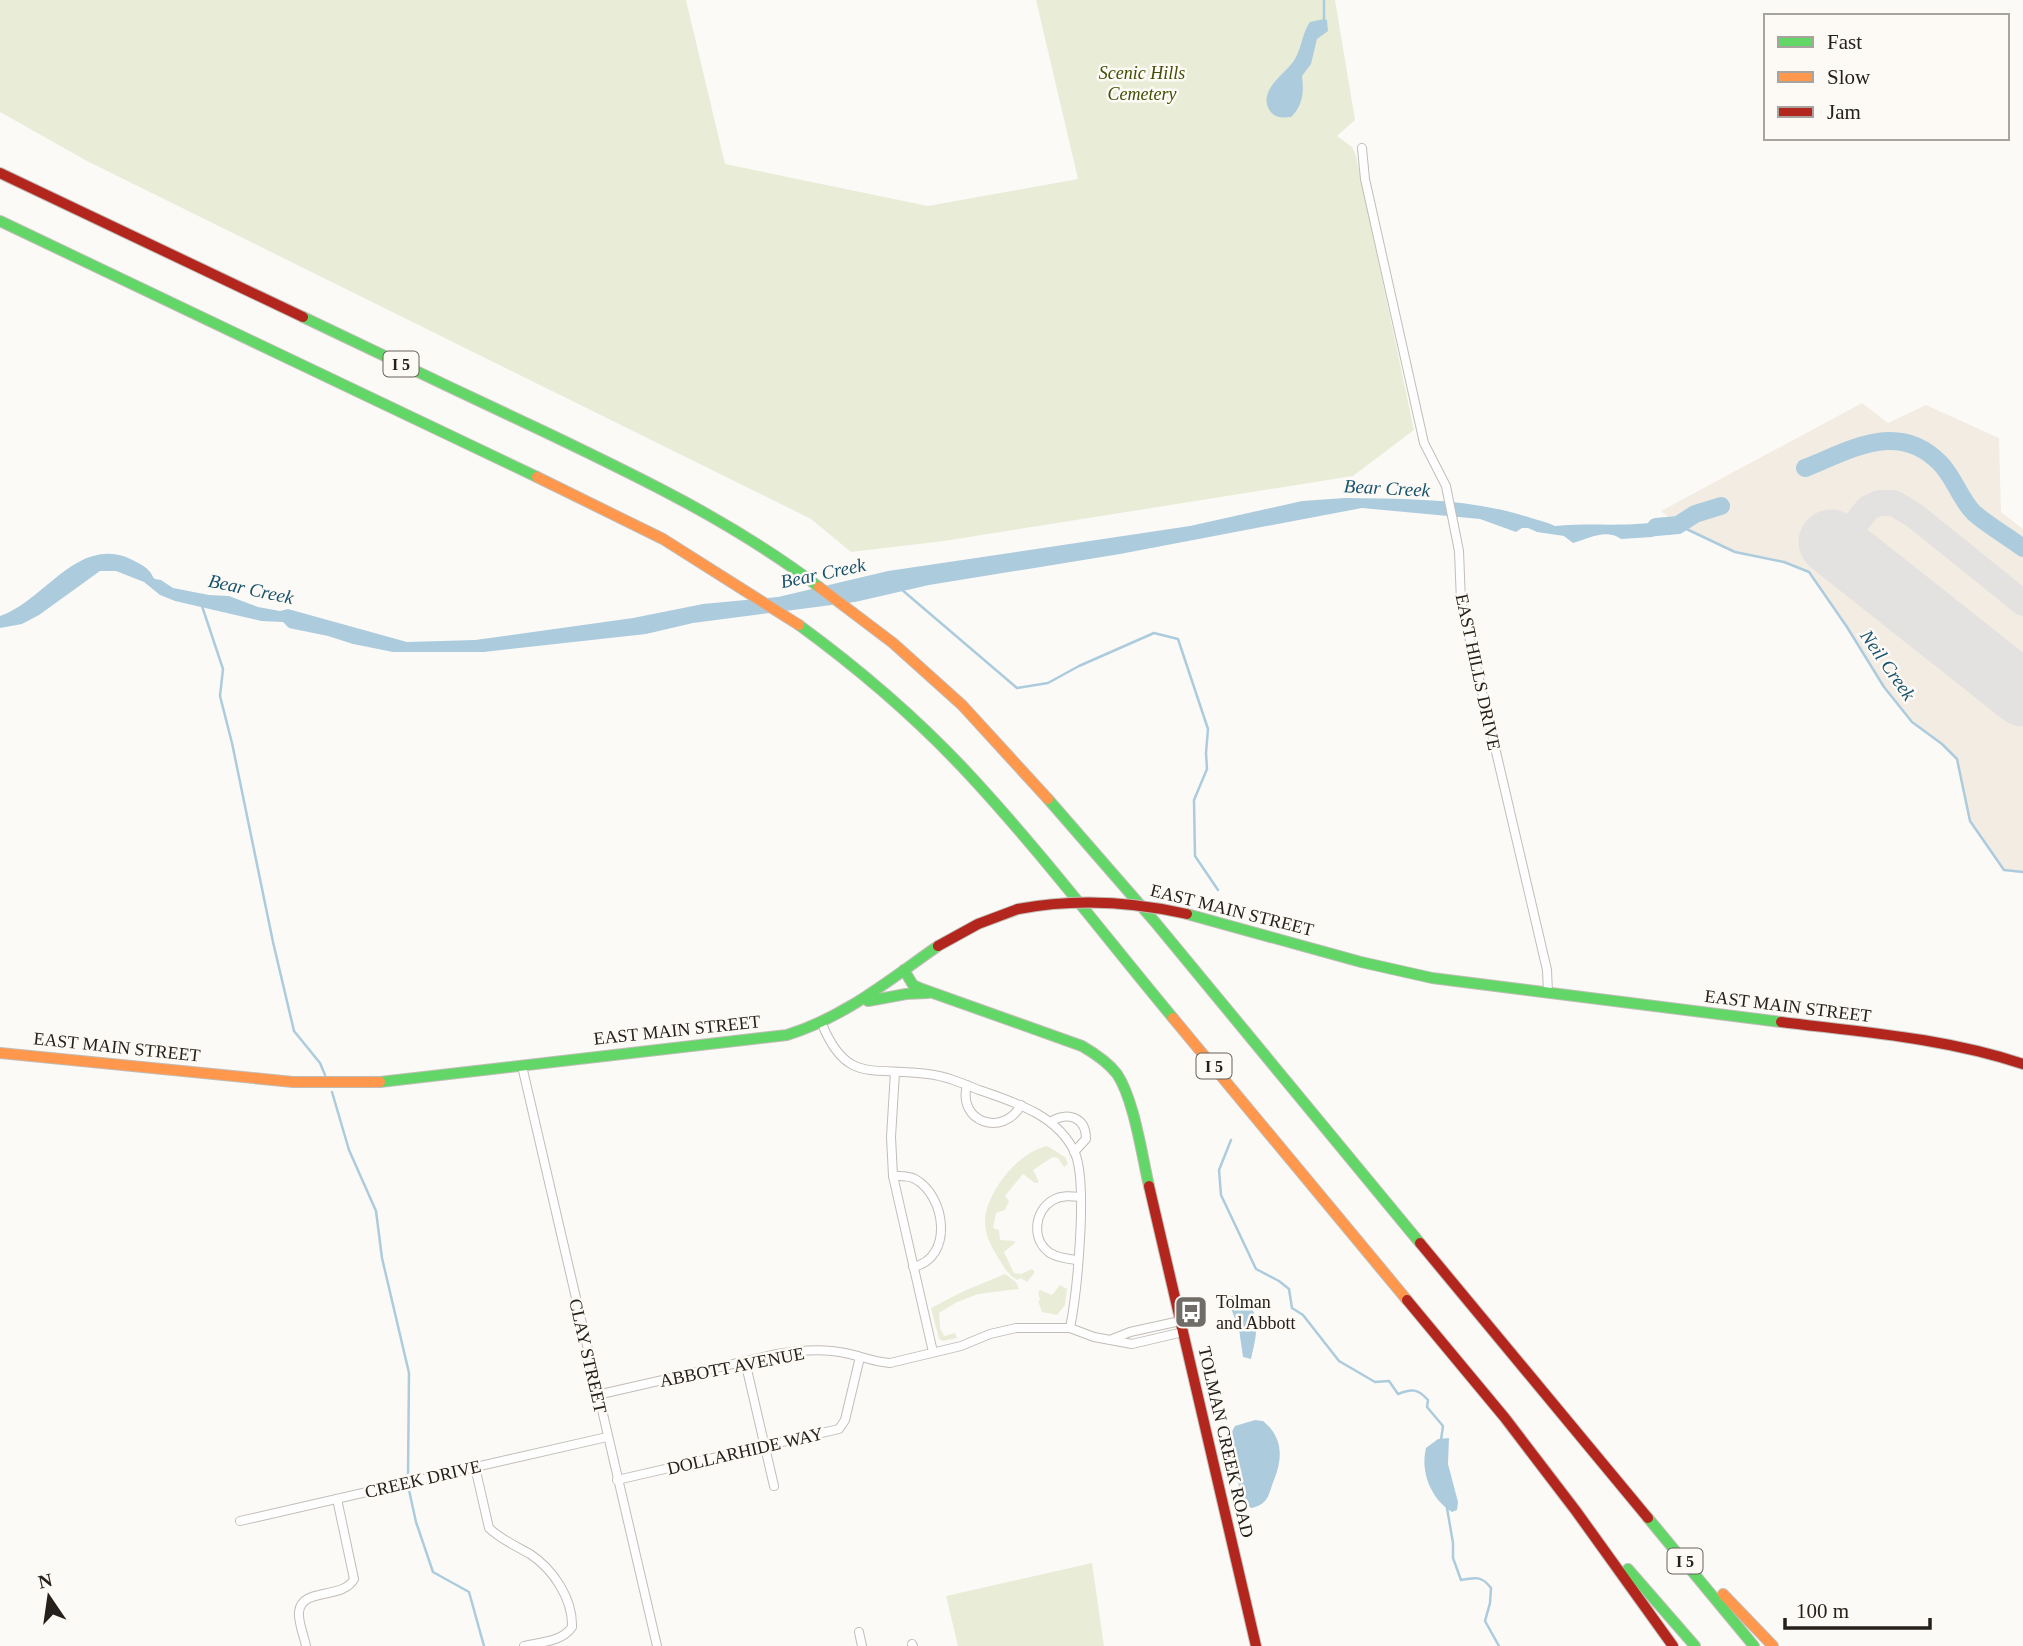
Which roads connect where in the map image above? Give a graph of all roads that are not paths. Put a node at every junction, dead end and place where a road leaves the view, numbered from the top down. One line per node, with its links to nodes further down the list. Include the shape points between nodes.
1 (1362, 148): 5 (street, EAST HILLS DRIVE, via 1424,443 1439,469 1456,531 1461,602 1547,970)
2 (0, 173): 30 (main road, I 5, via 692,505 794,568 868,622 962,705 1082,837)
3 (0, 221): 34 (main road, I 5, via 663,539 827,645 938,743 1013,825 1506,1418)
4 (904, 970): 5 (main road, EAST MAIN STREET, bridge, via 965,931 1018,909 1101,900 1187,914 1400,972); 6 (main road, TOLMAN CREEK ROAD, via 914,985); 7 (main road, EAST MAIN STREET)
5 (1548, 993): 10 (main road, EAST MAIN STREET, via 1933,1041)
6 (935, 994): 7 (main road, via 906,994); 21 (main road, TOLMAN CREEK ROAD, via 1082,1046 1116,1074 1130,1105)
7 (862, 1003): 8 (main road, EAST MAIN STREET)
8 (822, 1024): 11 (main road, EAST MAIN STREET, via 788,1035); 12 (street, via 835,1051 852,1066)
9 (0, 1053): 11 (main road, EAST MAIN STREET, via 330,1084 392,1082)
10 (2023, 1064)
11 (522, 1066): 26 (street, CLAY STREET)
12 (895, 1072): 13 (street, via 936,1075); 17 (street)
13 (967, 1085): 14 (street); 14 (street, via 966,1103 979,1120 1003,1122)
14 (1021, 1105): 15 (street)
15 (1050, 1122): 16 (street); 16 (street, via 1066,1115 1081,1121 1086,1139)
16 (1074, 1152): 18 (street)
17 (893, 1175): 20 (street); 20 (street, via 915,1179 938,1206 938,1246 932,1258)
18 (1081, 1196): 19 (street); 19 (street, via 1052,1201 1041,1212 1037,1227 1041,1243 1050,1253)
19 (1077, 1260): 22 (street)
20 (913, 1267): 23 (street)
21 (1182, 1327): 22 (street, ABBOTT AVENUE, via 1132,1345); 41 (main road, TOLMAN CREEK ROAD)
22 (1070, 1328): 23 (street, ABBOTT AVENUE, via 1016,1328)
23 (933, 1352): 24 (street, ABBOTT AVENUE, via 890,1363)
24 (860, 1357): 25 (street, ABBOTT AVENUE, via 801,1350); 28 (street, DOLLARHIDE WAY, via 839,1429)
25 (745, 1361): 26 (street, ABBOTT AVENUE); 28 (street)
26 (597, 1395): 27 (street, CLAY STREET)
27 (607, 1437): 29 (street, CREEK DRIVE); 31 (street, CLAY STREET)
28 (765, 1447): 31 (street, DOLLARHIDE WAY); 32 (street)
29 (475, 1467): 33 (street, CREEK DRIVE); 38 (street, via 489,1528 542,1563 569,1606 572,1627 568,1633)
30 (1615, 1476): 44 (main road, I 5); 45 (main road)
31 (617, 1480): 39 (street, CLAY STREET)
32 (775, 1486)
33 (337, 1499): 35 (street, CREEK DRIVE); 37 (street, via 354,1579 342,1590 304,1601 298,1614)
34 (1576, 1510): 42 (main road); 43 (main road, I 5)
35 (240, 1521)
36 (859, 1632): 40 (street)
37 (306, 1646)
38 (524, 1646)
39 (657, 1646)
40 (862, 1646)
41 (1256, 1646)
42 (1673, 1646)
43 (1695, 1646)
44 (1754, 1646)
45 (1773, 1646)

